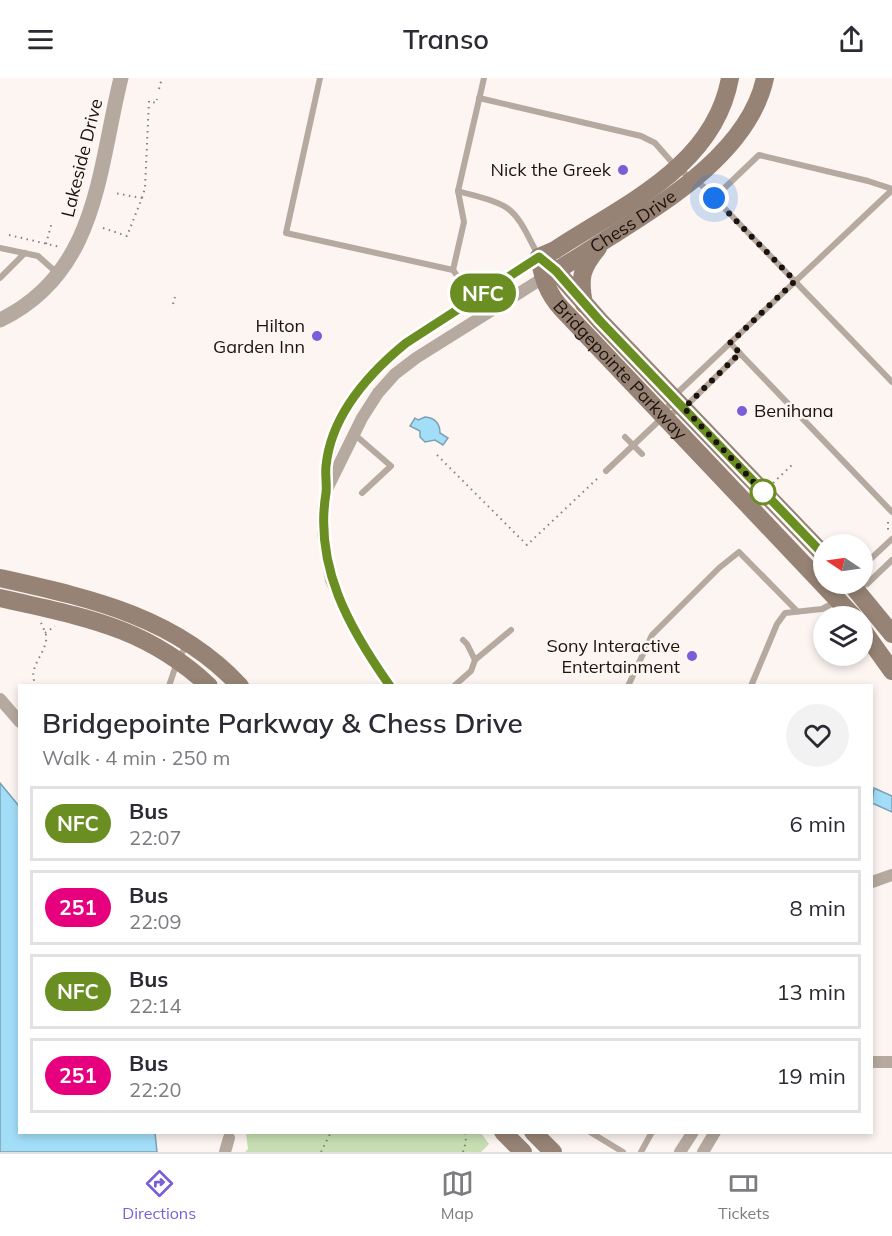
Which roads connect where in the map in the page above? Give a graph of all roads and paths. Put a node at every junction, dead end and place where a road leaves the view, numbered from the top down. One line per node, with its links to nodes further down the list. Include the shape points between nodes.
1 (121, 78): 27 (street, Lakeside Drive, via 94,203 73,254)
2 (162, 78): 7 (path)
3 (320, 78): 26 (lane, via 286,233)
4 (484, 78): 8 (lane)
5 (730, 78): 10 (main road, Chess Drive, via 713,126)
6 (765, 78): 11 (main road, Chess Drive, via 743,128)
7 (159, 89)
8 (479, 98): 10 (lane, via 640,136 655,143); 13 (lane)
9 (157, 99): 15 (path, via 156,103 149,101)
10 (677, 168): 11 (lane); 25 (main road, Chess Drive)
11 (692, 180): 16 (lane); 20 (main road, Chess Drive, via 664,203)
12 (892, 190): 16 (lane, via 759,155); 30 (lane)
13 (458, 192): 25 (lane, via 509,209); 26 (lane, via 464,222)
14 (114, 193): 15 (path)
15 (142, 198): 18 (path, via 127,236)
16 (714, 198): 30 (lane)
17 (52, 222): 21 (path)
18 (103, 228)
19 (9, 236): 21 (path)
20 (602, 242): 28 (main road, Chess Drive); 33 (main road, via 581,276)
21 (46, 244): 23 (path)
22 (0, 248): 24 (lane)
23 (62, 248)
24 (25, 253): 27 (lane, via 38,256); 29 (lane)
25 (539, 257): 28 (main road, Bridgepointe Parkway); 32 (street)
26 (453, 270): 32 (lane)
27 (58, 274): 35 (street, Lakeside Drive, via 26,304)
28 (549, 275): 33 (main road, Bridgepointe Parkway); 41 (main road, Bridgepointe Parkway, via 549,293); 42 (street, via 395,374 378,393)
29 (0, 278)
30 (795, 281): 36 (lane); 39 (lane)
31 (175, 297): 34 (path)
32 (474, 299): 38 (street)
33 (584, 303): 40 (main road, Bridgepointe Parkway)
34 (173, 304)
35 (0, 320)
36 (730, 343): 37 (lane); 40 (lane)
37 (740, 353): 40 (lane); 52 (lane)
38 (392, 354): 42 (street, via 349,421 349,430); 49 (street, via 365,381 346,409 333,436 326,466)
39 (892, 382)
40 (678, 403): 41 (lane); 41 (lane); 50 (main road, Bridgepointe Parkway)
41 (663, 417): 44 (lane); 62 (main road, Bridgepointe Parkway)
42 (354, 434): 49 (street); 51 (lane, via 391,466)
43 (625, 437): 44 (lane)
44 (633, 445): 45 (lane); 48 (lane)
45 (642, 454)
46 (437, 455): 48 (path, via 527,545)
47 (793, 464): 50 (path)
48 (606, 471)
49 (326, 491): 80 (street, via 323,534 331,580 352,628)
50 (763, 492): 54 (main road, Bridgepointe Parkway)
51 (362, 493)
52 (892, 512)
53 (892, 539): 55 (lane)
54 (813, 544)
55 (873, 557)
56 (892, 560): 58 (lane)
57 (0, 578): 71 (main road, via 113,606)
58 (873, 578)
59 (843, 594): 62 (lane)
60 (860, 594): 69 (main road)
61 (0, 598): 73 (main road, via 105,623)
62 (838, 600): 63 (main road, Bridgepointe Parkway); 64 (lane, via 822,609)
63 (844, 606)
64 (797, 611): 82 (lane, via 739,552 652,635); 83 (lane, via 785,613 777,624)
65 (41, 622): 68 (path)
66 (56, 625): 68 (path)
67 (511, 630): 74 (lane)
68 (45, 633): 76 (path, via 33,673)
69 (892, 634)
70 (463, 640): 74 (lane)
71 (189, 642): 73 (lane); 79 (main road)
72 (873, 644): 75 (main road)
73 (178, 659): 77 (lane); 78 (main road)
74 (475, 660): 81 (lane, via 471,671)
75 (892, 671)
76 (36, 684)
77 (171, 684)
78 (207, 684)
79 (238, 684)
80 (389, 684)
81 (456, 684)
82 (629, 684)
83 (752, 684)
84 (0, 699): 85 (street)
85 (18, 720)
86 (892, 875): 87 (street)
87 (873, 882)
88 (873, 1062): 89 (street)
89 (892, 1062)
90 (330, 1134): 100 (path)
91 (465, 1134): 101 (path)
92 (505, 1134): 102 (main road)
93 (535, 1134): 103 (main road)
94 (593, 1134): 104 (lane)
95 (651, 1134): 105 (lane)
96 (692, 1134): 106 (street)
97 (714, 1134): 107 (street)
98 (229, 1138): 99 (street)
99 (225, 1152)
100 (321, 1152)
101 (463, 1152)
102 (523, 1152)
103 (553, 1152)
104 (623, 1152)
105 (641, 1152)
106 (680, 1152)
107 (703, 1152)

